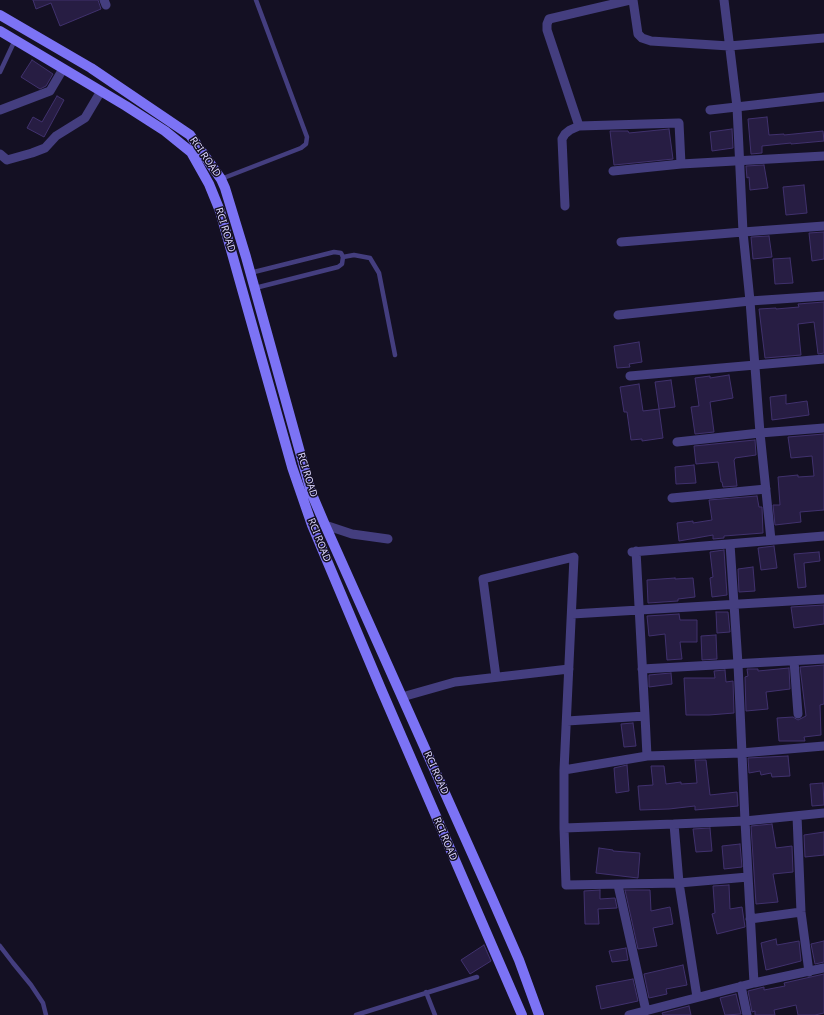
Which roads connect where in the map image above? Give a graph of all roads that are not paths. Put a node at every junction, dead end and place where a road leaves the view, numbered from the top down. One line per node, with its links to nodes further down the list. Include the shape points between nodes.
1 (256, 0): 22 (lane, via 307,137 306,144)
2 (632, 0): 8 (street, via 638,34 642,38 651,41); 16 (street, via 549,20 546,24)
3 (724, 0): 8 (street)
4 (0, 15): 22 (main road, RCI ROAD, via 91,68 190,135)
5 (0, 31): 7 (main road, RCI ROAD)
6 (824, 38): 8 (street)
7 (15, 40): 9 (main road, RCI ROAD); 10 (lane)
8 (729, 46): 13 (street)
9 (63, 69): 11 (main road, RCI ROAD); 14 (street, via 50,91)
10 (0, 72)
11 (101, 91): 17 (street, via 85,118 56,136 45,148 7,160); 38 (main road, RCI ROAD, via 164,131 191,152 209,184 220,211)
12 (824, 97): 13 (street)
13 (737, 107): 15 (street); 19 (street)
14 (0, 110)
15 (710, 110)
16 (579, 126): 20 (street, via 679,123); 23 (street, via 570,130 562,139)
17 (0, 154)
18 (824, 156): 19 (street)
19 (740, 161): 20 (street); 25 (street)
20 (681, 164): 21 (street)
21 (613, 171)
22 (221, 179): 28 (main road, RCI ROAD)
23 (565, 206)
24 (824, 226): 25 (street)
25 (743, 232): 26 (street); 31 (street)
26 (621, 242)
27 (344, 257): 28 (lane, via 341,253 334,252); 29 (lane, via 338,267); 33 (lane, via 354,255 370,258 379,273)
28 (250, 273): 29 (main road, RCI ROAD)
29 (255, 288): 37 (main road, RCI ROAD)
30 (824, 296): 31 (street)
31 (750, 301): 32 (street); 35 (street)
32 (618, 315)
33 (395, 355)
34 (824, 359): 35 (street)
35 (754, 365): 36 (street); 40 (street)
36 (630, 376)
37 (280, 379): 38 (main road); 44 (main road, RCI ROAD, via 311,492)
38 (268, 382): 65 (main road, RCI ROAD, via 292,467 312,525)
39 (824, 428): 40 (street)
40 (760, 433): 41 (street); 42 (street)
41 (677, 442)
42 (766, 489): 43 (street); 47 (street)
43 (672, 498)
44 (325, 525): 46 (street, via 352,534); 59 (main road, RCI ROAD)
45 (824, 536): 47 (street)
46 (388, 539)
47 (771, 540): 48 (street)
48 (730, 544): 50 (street); 51 (street, via 634,551)
49 (824, 599): 50 (street)
50 (734, 605): 51 (street); 55 (street)
51 (639, 611): 52 (street); 57 (street)
52 (572, 614): 56 (street); 58 (street, via 574,557 483,579)
53 (824, 659): 54 (street)
54 (794, 661): 55 (street); 60 (street)
55 (738, 664): 57 (street); 66 (street)
56 (569, 669): 58 (street); 62 (street)
57 (642, 670): 61 (street)
58 (496, 677): 59 (street, via 455,682)
59 (402, 697): 63 (main road, RCI ROAD)
60 (798, 714)
61 (645, 716): 62 (street); 67 (street)
62 (567, 721): 68 (street)
63 (422, 741): 65 (main road); 92 (main road, RCI ROAD, via 519,960)
64 (824, 746): 66 (street)
65 (407, 749): 91 (main road, RCI ROAD)
66 (742, 753): 67 (street); 71 (street)
67 (647, 756): 68 (street)
68 (564, 770): 73 (street)
69 (824, 813): 70 (street)
70 (797, 816): 71 (street); 77 (street)
71 (745, 820): 72 (street); 74 (street)
72 (674, 824): 73 (street); 75 (street)
73 (564, 828): 76 (street, via 566,885)
74 (748, 877): 75 (street); 78 (street)
75 (679, 883): 76 (street); 86 (street)
76 (618, 885): 87 (street)
77 (801, 912): 78 (street); 81 (street)
78 (750, 919): 83 (street)
79 (0, 946): 88 (lane, via 31,985 43,1003)
80 (824, 968): 81 (street)
81 (809, 972): 83 (street)
82 (477, 977): 85 (lane)
83 (754, 983): 84 (street)
84 (741, 986): 86 (street); 94 (street)
85 (426, 992): 89 (lane); 90 (lane)
86 (697, 997): 87 (street)
87 (646, 1011): 93 (street)
88 (46, 1015)
89 (356, 1015)
90 (435, 1015)
91 (522, 1015)
92 (539, 1015)
93 (630, 1015)
94 (747, 1015)

